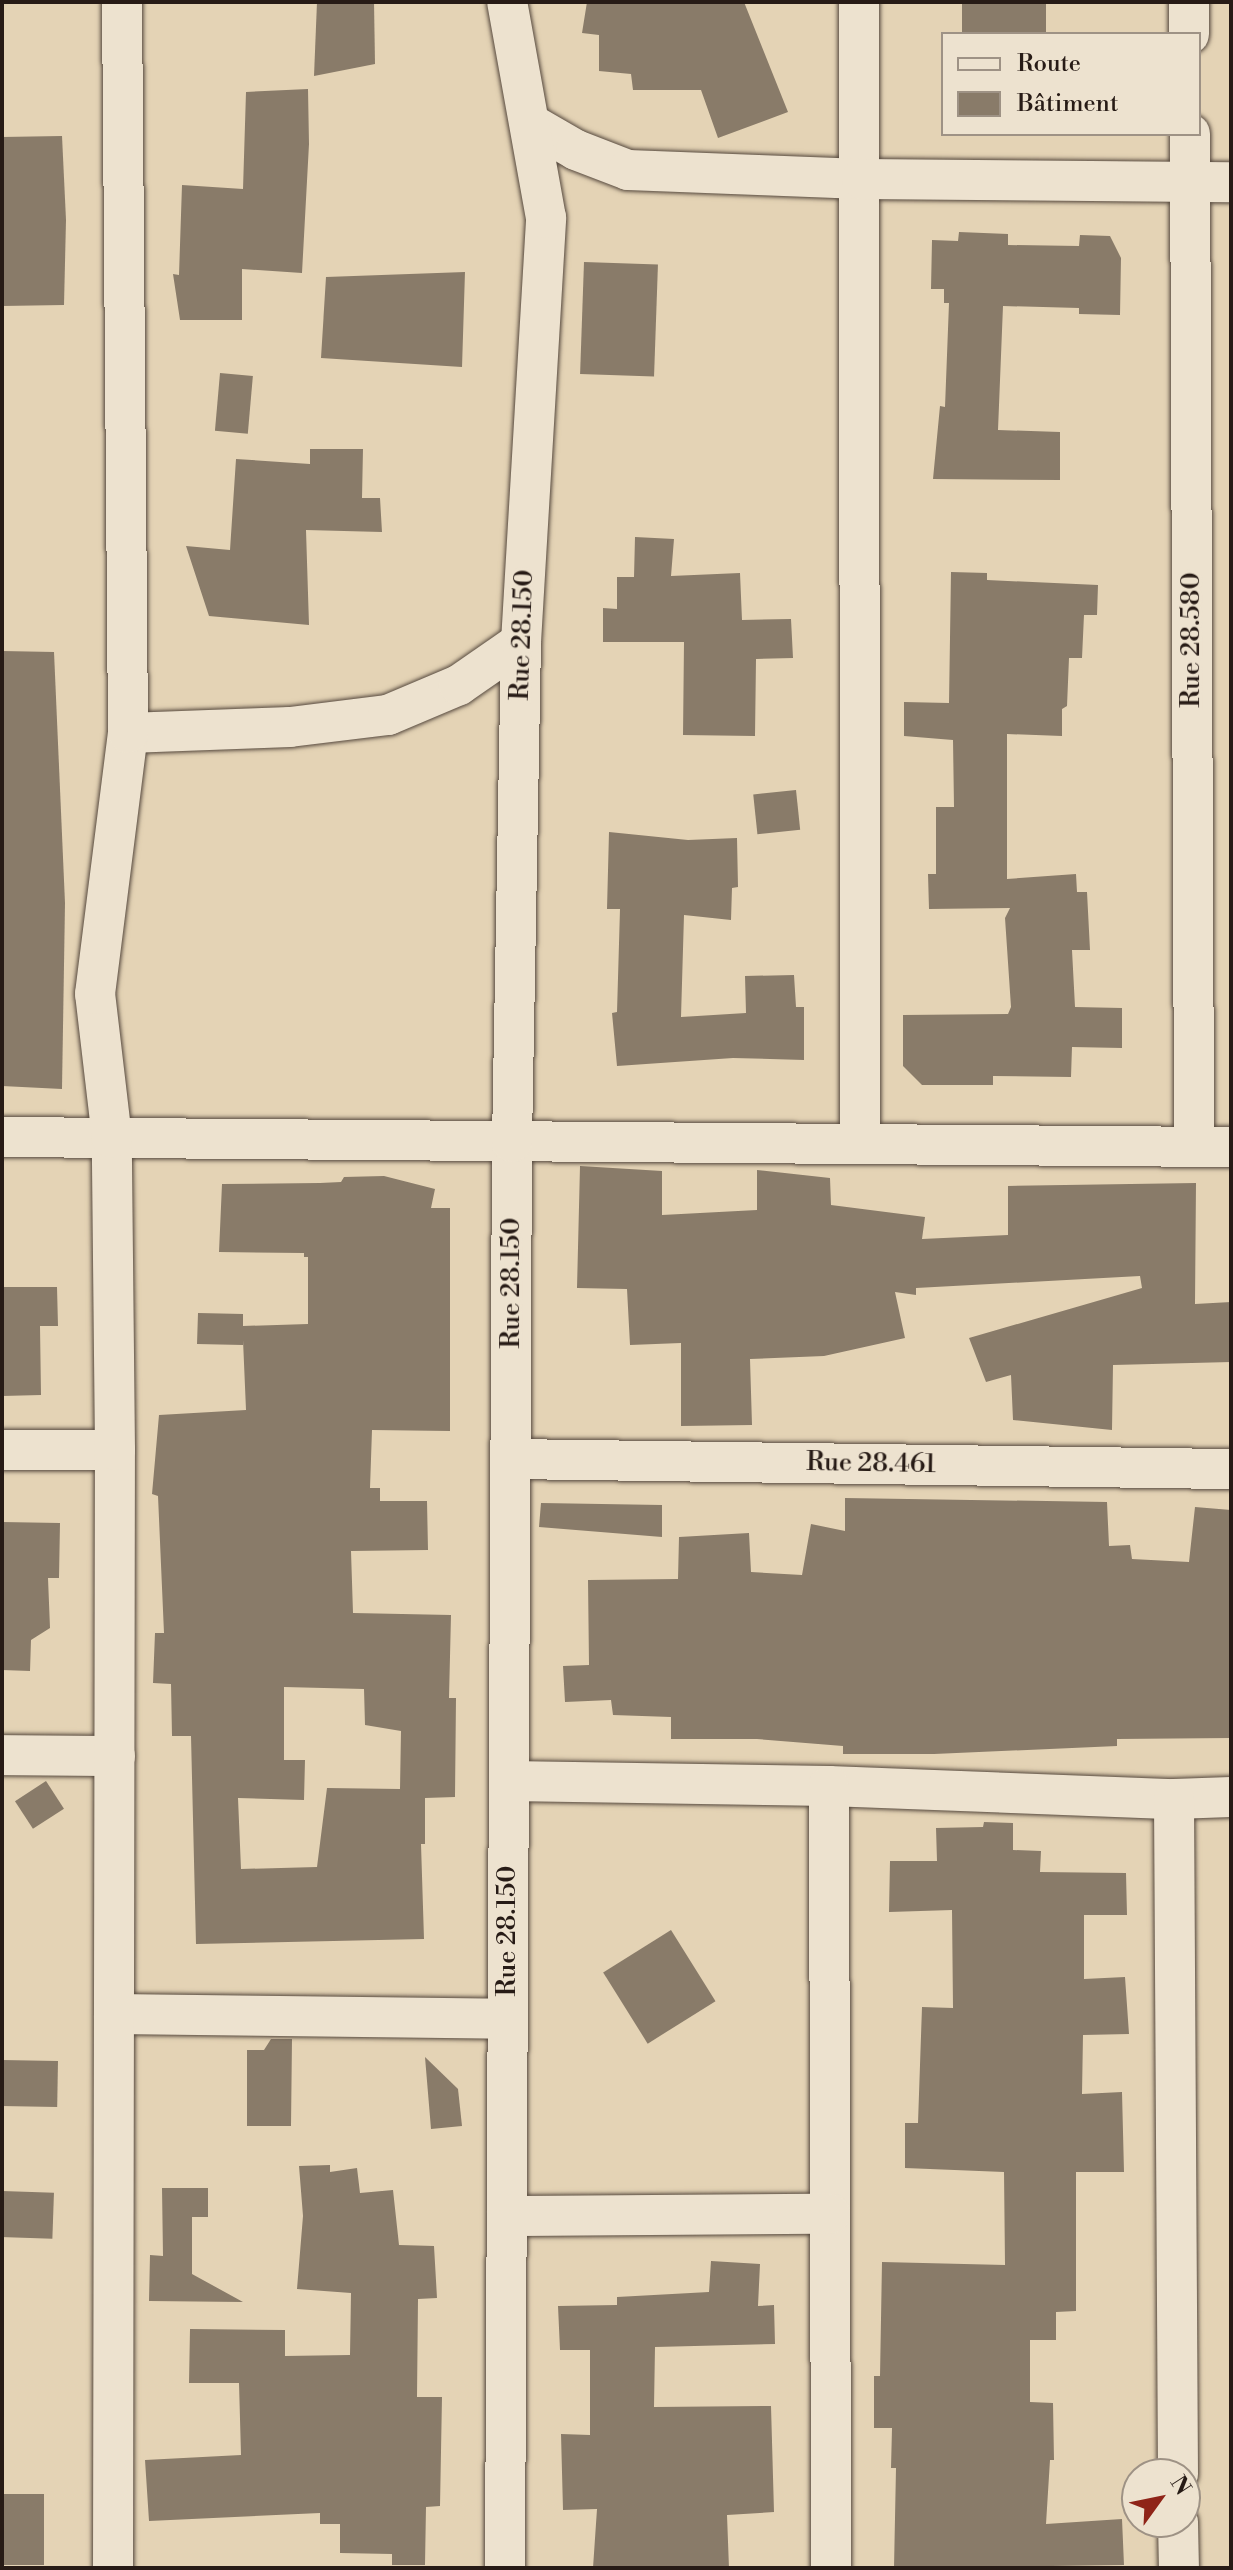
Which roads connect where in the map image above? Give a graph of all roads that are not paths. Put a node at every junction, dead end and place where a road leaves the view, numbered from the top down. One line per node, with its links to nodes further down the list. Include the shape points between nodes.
1 (122, 2): 12 (street)
2 (507, 2): 6 (street, Rue 28.150)
3 (859, 2): 8 (street)
4 (1189, 2): 5 (street)
5 (1189, 32)
6 (531, 124): 8 (street, via 576,150 628,170); 11 (street, Rue 28.150, via 546,218)
7 (1190, 136): 9 (street, Rue 28.580)
8 (862, 179): 9 (street); 16 (street)
9 (1191, 182): 10 (street); 17 (street, Rue 28.580)
10 (1231, 182)
11 (521, 642): 12 (street, via 459,685 388,715 290,727); 15 (street, Rue 28.150)
12 (128, 733): 14 (street, via 95,994)
13 (2, 1137): 14 (street)
14 (112, 1138): 15 (street); 19 (street)
15 (512, 1142): 16 (street); 20 (street, Rue 28.150)
16 (860, 1144): 17 (street)
17 (1212, 1147)
18 (2, 1450): 19 (street)
19 (115, 1450): 23 (street)
20 (511, 1459): 21 (street, Rue 28.461); 24 (street, Rue 28.150)
21 (1231, 1469)
22 (2, 1755): 23 (street)
23 (115, 1756): 28 (street)
24 (509, 1781): 25 (street); 29 (street, Rue 28.150)
25 (829, 1786): 27 (street); 30 (street)
26 (1231, 1797): 27 (street)
27 (1174, 1799): 32 (street)
28 (114, 2014): 29 (street); 34 (street)
29 (507, 2019): 31 (street, Rue 28.150)
30 (830, 2214): 31 (street); 36 (street)
31 (507, 2216): 35 (street, Rue 28.150)
32 (1178, 2458)
33 (1178, 2538): 37 (street)
34 (113, 2568)
35 (505, 2568)
36 (831, 2568)
37 (1179, 2568)

